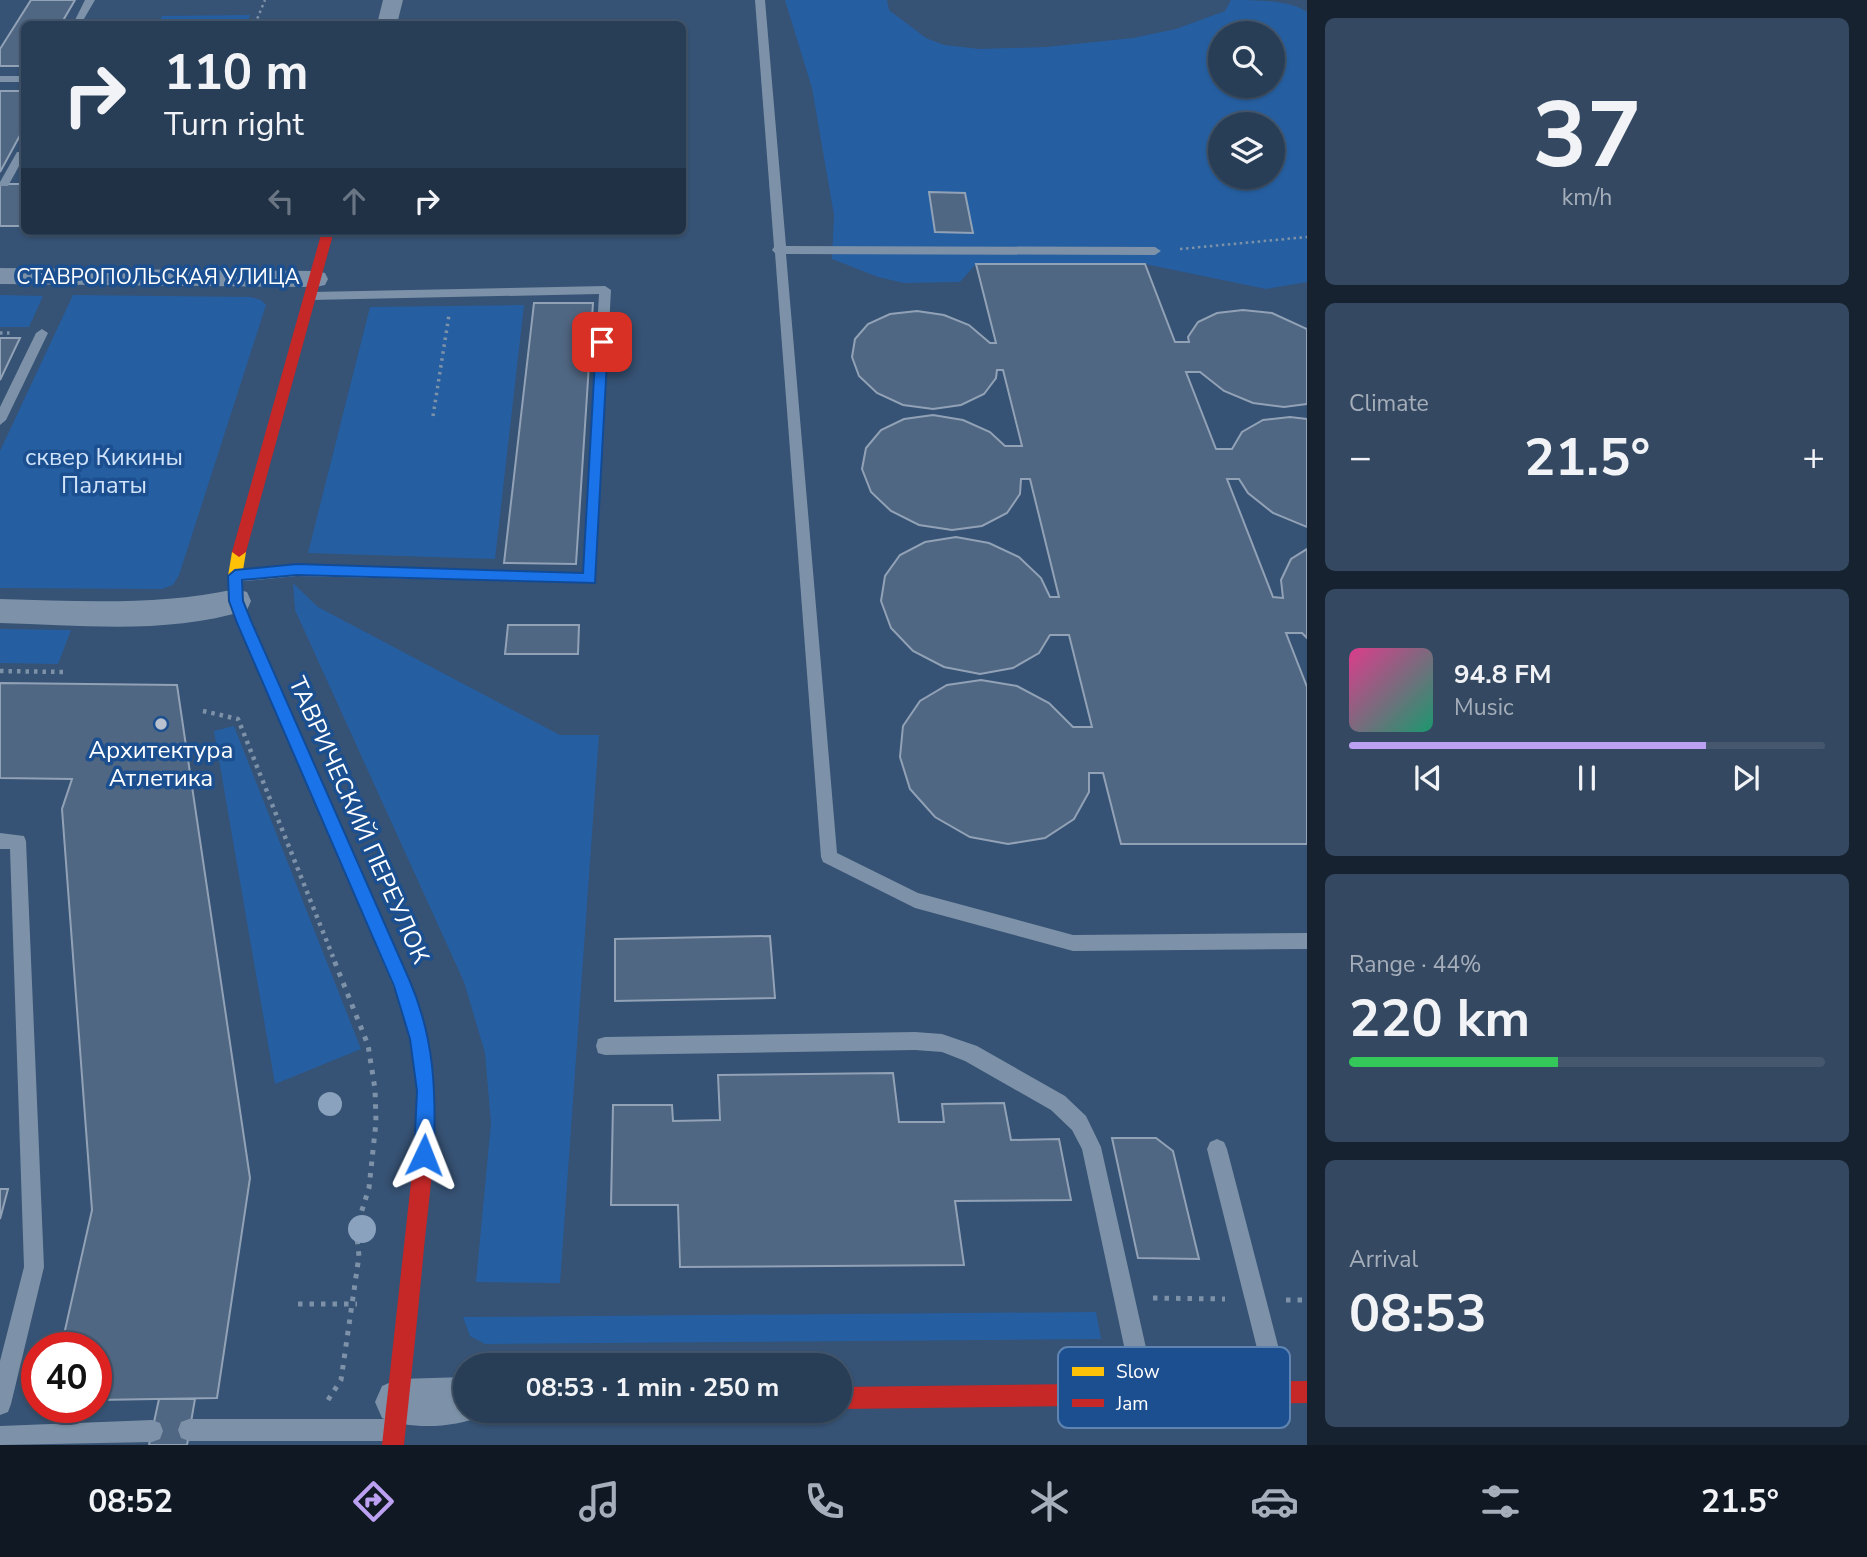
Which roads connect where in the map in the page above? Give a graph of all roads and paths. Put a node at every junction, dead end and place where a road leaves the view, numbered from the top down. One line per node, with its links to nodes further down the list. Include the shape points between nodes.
1 (90, 0): 5 (lane)
2 (265, 0): 6 (path)
3 (393, 0): 7 (street)
4 (760, 0): 14 (lane)
5 (79, 21)
6 (256, 21)
7 (388, 21)
8 (0, 79): 9 (lane)
9 (21, 79)
10 (21, 154): 11 (lane)
11 (4, 184)
12 (327, 235): 17 (street)
13 (1307, 237): 15 (path)
14 (778, 250): 15 (lane); 28 (lane, via 829,857 915,900 1073,943)
15 (1155, 251)
16 (0, 276): 17 (street, СТАВРОПОЛЬСКАЯ УЛИЦА)
17 (313, 287): 18 (lane); 22 (street, via 239,551)
18 (452, 293): 20 (path); 22 (lane, via 605,290 590,579 297,570)
19 (42, 332): 21 (lane)
20 (433, 416)
21 (0, 420)
22 (235, 588): 23 (street, via 206,610 176,613); 42 (street, ТАВРИЧЕСКИЙ ПЕРЕУЛОК, via 403,985 420,1039 427,1091 424,1155)
23 (0, 611)
24 (0, 671): 25 (path)
25 (65, 672)
26 (203, 711): 35 (path, via 238,719 368,1045 376,1083 376,1131 366,1203 354,1239 359,1256)
27 (0, 841): 40 (lane, via 18,841 34,1267)
28 (1307, 942)
29 (605, 1046): 31 (lane, via 915,1041 942,1043 970,1054 1058,1104 1079,1123 1091,1147)
30 (1217, 1149): 32 (lane)
31 (1124, 1298): 32 (path); 36 (lane)
32 (1255, 1300): 33 (path); 37 (lane)
33 (1307, 1300)
34 (298, 1304): 35 (path)
35 (354, 1304): 44 (path, via 341,1380)
36 (1135, 1347)
37 (1267, 1347)
38 (1058, 1397): 39 (street)
39 (852, 1398)
40 (0, 1404)
41 (453, 1405): 42 (street)
42 (396, 1426): 44 (lane)
43 (189, 1430): 44 (lane)
44 (309, 1430)
45 (152, 1431): 46 (lane)
46 (0, 1437)

